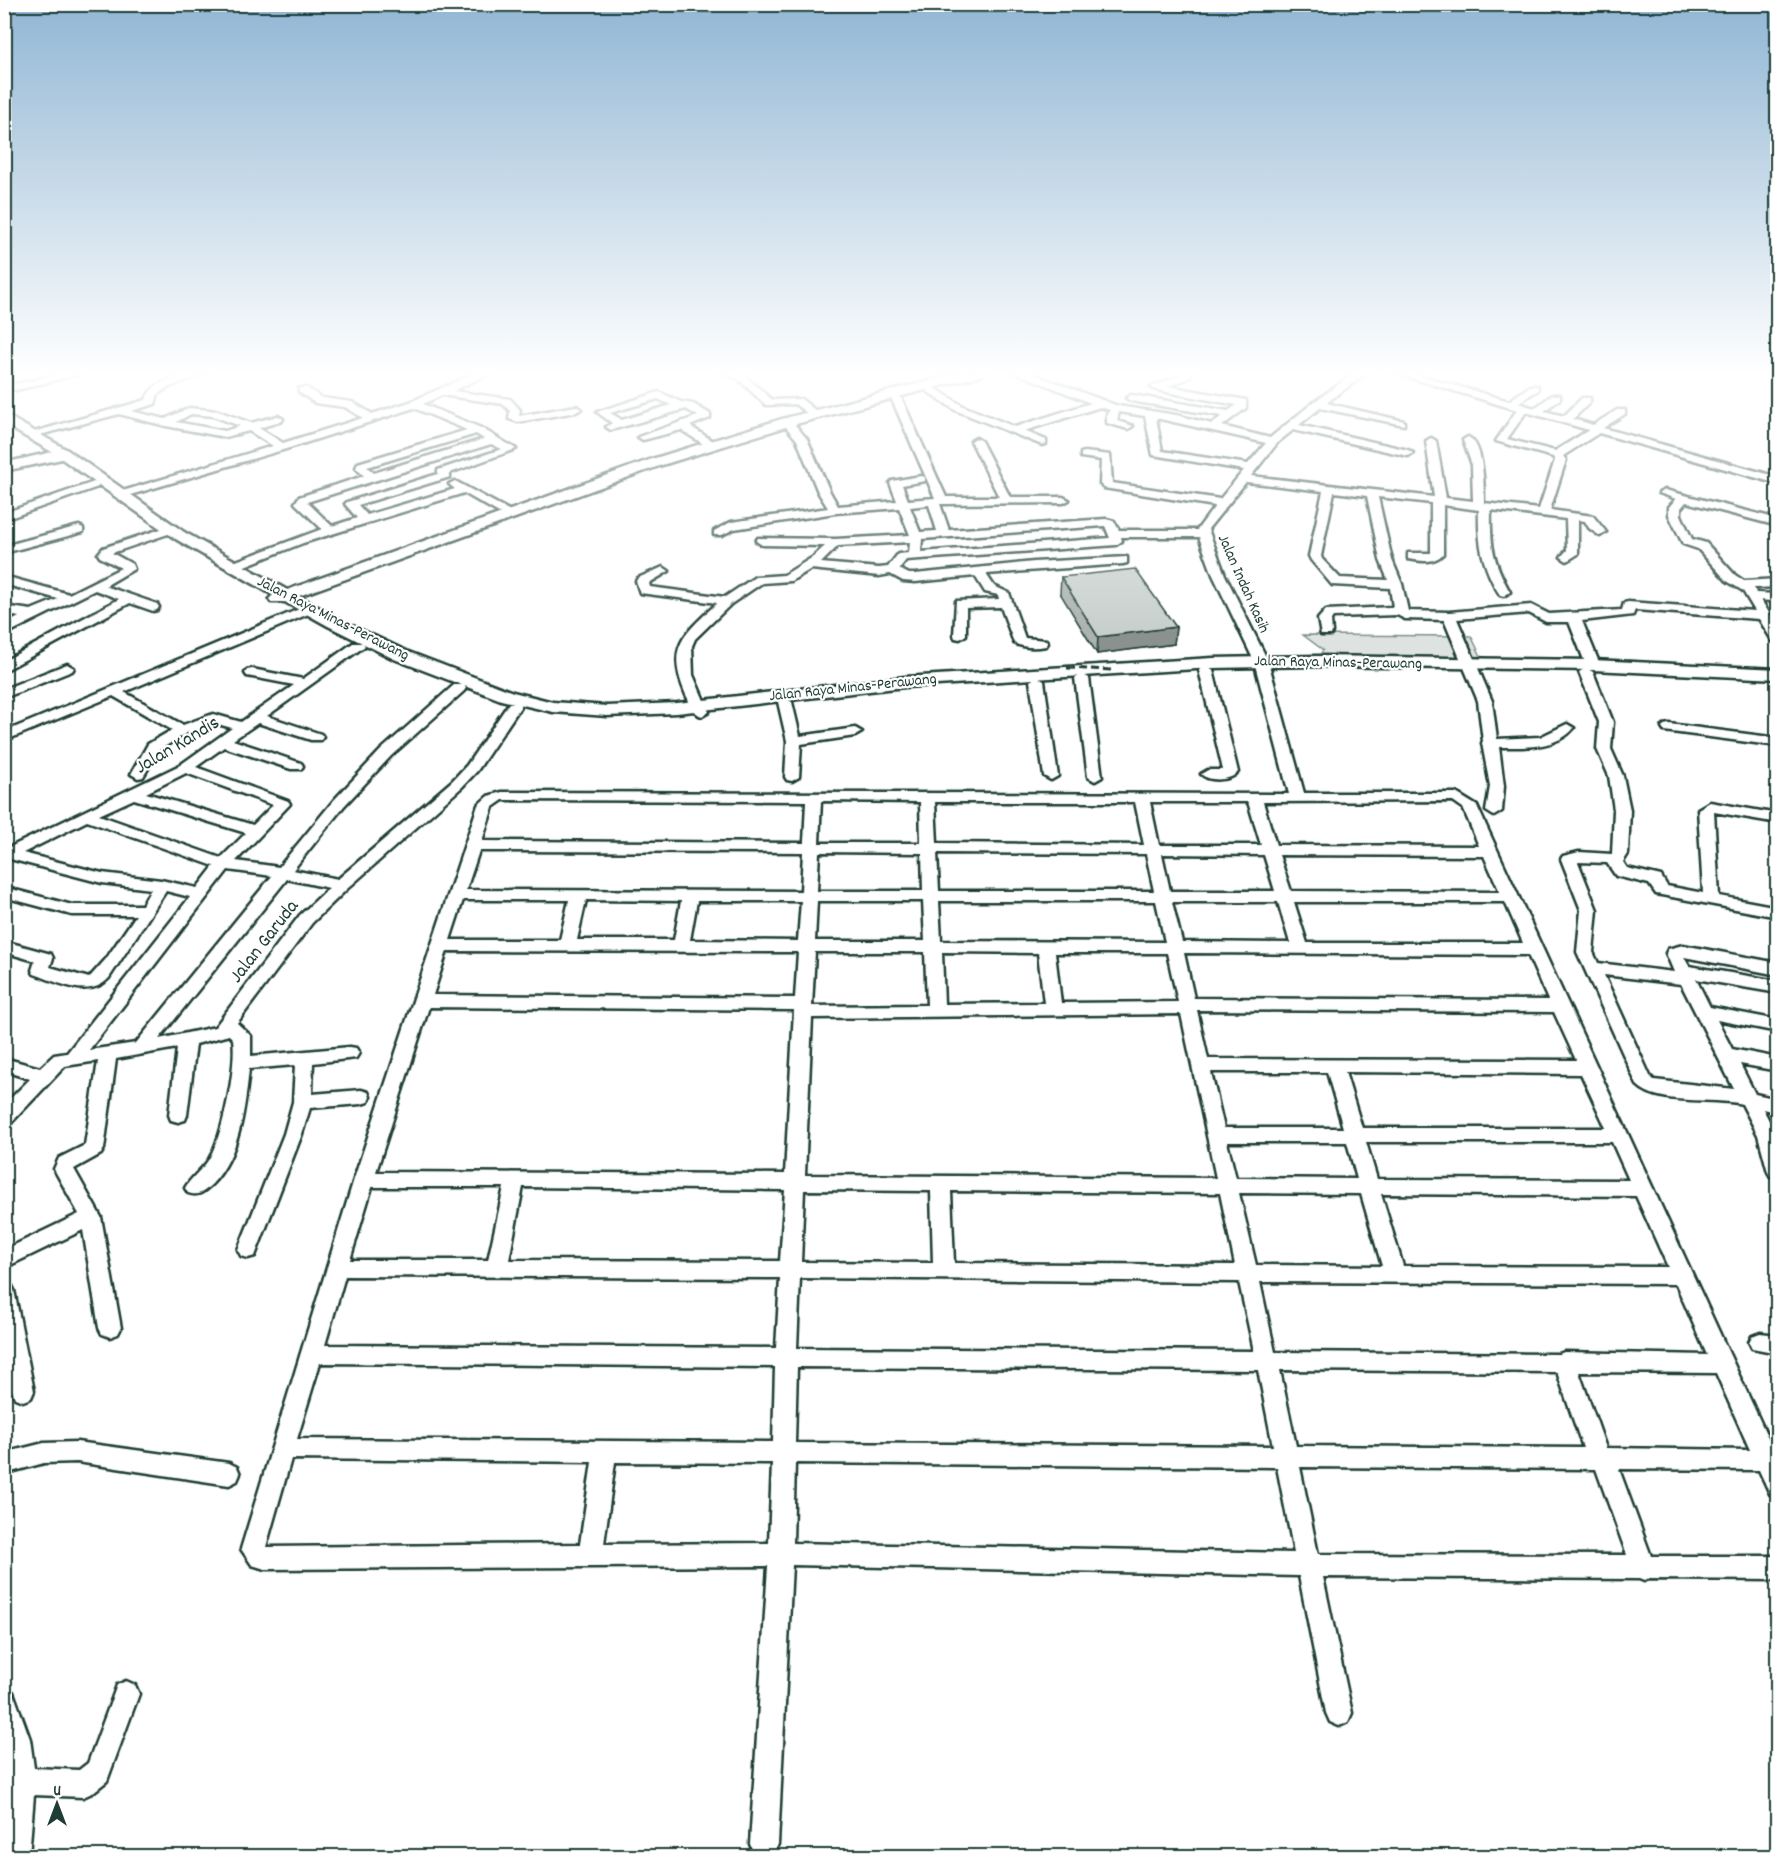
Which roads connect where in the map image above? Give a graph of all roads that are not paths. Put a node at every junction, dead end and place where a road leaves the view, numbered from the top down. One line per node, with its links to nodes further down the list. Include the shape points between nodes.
1 (41, 459): 21 (main road)
2 (63, 459): 29 (main road, Jalan Raya Minas-Perawang)
3 (65, 459): 35 (main road, Jalan Raya Minas-Perawang)
4 (242, 459): 35 (street)
5 (382, 459): 25 (street, via 362,465)
6 (435, 459): 20 (street)
7 (484, 459): 24 (street)
8 (667, 459): 48 (main road)
9 (810, 459): 45 (street)
10 (921, 459): 39 (street)
11 (985, 459): 37 (street)
12 (1107, 459): 42 (street, via 1108,486)
13 (1193, 459): 22 (street)
14 (1258, 459): 22 (street, Jalan Indah Kasih)
15 (1433, 459): 40 (street)
16 (1475, 459): 44 (street)
17 (1560, 459): 47 (street)
18 (1704, 459): 28 (street)
19 (1725, 459): 23 (street)
20 (431, 460): 24 (street); 25 (street)
21 (4, 467)
22 (1250, 468): 26 (street, Jalan Indah Kasih)
23 (1778, 472)
24 (444, 473): 32 (street); 41 (street)
25 (372, 477): 30 (street)
26 (1241, 478): 31 (street); 42 (street, Jalan Indah Kasih)
27 (921, 479): 43 (street, via 897,482)
28 (1778, 481)
29 (94, 485): 50 (street); 56 (main road, Jalan Raya Minas-Perawang)
30 (333, 489): 41 (street); 55 (street, via 301,500)
31 (1329, 489): 34 (street); 76 (street, via 1317,560 1336,582)
32 (464, 490): 48 (street); 52 (street)
33 (1665, 493): 36 (street)
34 (1372, 494): 40 (street); 76 (street, via 1386,560)
35 (120, 495): 70 (main road, Jalan Raya Minas-Perawang)
36 (1684, 498): 53 (street, via 1709,500); 77 (street, via 1675,507 1675,514 1687,541 1702,546 1731,578)
37 (1006, 500): 38 (street); 46 (street)
38 (1063, 500)
39 (938, 501): 43 (street); 46 (street); 59 (street)
40 (1439, 502): 44 (street); 67 (street, via 1437,554 1431,558)
41 (353, 503): 52 (street, via 350,506)
42 (1221, 503): 60 (street, Jalan Indah Kasih, via 1204,524)
43 (903, 504): 45 (street); 61 (street)
44 (1482, 507): 47 (street); 79 (street, via 1490,567)
45 (835, 510): 58 (street, via 731,526)
46 (993, 510): 51 (street)
47 (1544, 513): 49 (street)
48 (510, 515): 83 (main road)
49 (1572, 516): 57 (street, via 1590,518); 68 (street, via 1573,550)
50 (4, 517)
51 (1037, 519)
52 (365, 520): 55 (street)
53 (1778, 523)
54 (79, 530): 65 (street)
55 (331, 531): 70 (street)
56 (164, 532): 78 (street, via 107,551 104,554 128,567); 83 (main road, Jalan Raya Minas-Perawang)
57 (1600, 532)
58 (718, 533)
59 (945, 534): 61 (street); 62 (street, via 1106,522)
60 (1203, 534): 62 (street); 101 (street, Jalan Indah Kasih)
61 (916, 537): 64 (street); 66 (street)
62 (1115, 537): 66 (street); 73 (street, via 1126,564)
63 (762, 541): 64 (street)
64 (835, 543): 69 (street)
65 (4, 550)
66 (915, 556): 71 (street, via 902,556)
67 (1412, 556)
68 (1567, 557)
69 (808, 565): 71 (street); 85 (street, via 787,578 759,580)
70 (232, 567): 83 (main road, Jalan Raya Minas-Perawang)
71 (892, 570): 73 (street, via 910,579)
72 (663, 571): 85 (street, via 642,581 644,590)
73 (978, 571): 86 (street, via 989,589 1002,592)
74 (4, 580): 81 (street)
75 (1778, 583): 77 (street)
76 (1396, 584): 89 (street)
77 (1743, 585): 80 (street)
78 (94, 586): 81 (street); 82 (street)
79 (1504, 592)
80 (1752, 596): 84 (street); 92 (street)
81 (70, 598): 91 (street)
82 (130, 598): 87 (street); 102 (street)
83 (280, 598): 90 (main road, Jalan Raya Minas-Perawang)
84 (1778, 598)
85 (727, 601): 118 (street, via 685,645 687,681)
86 (1006, 603): 97 (street, via 960,604); 99 (street, via 1019,640)
87 (153, 607)
88 (4, 610): 91 (street, via 23,616)
89 (1400, 611): 93 (street, via 1411,616); 96 (street, via 1329,614 1324,619)
90 (303, 612): 100 (main road, Jalan Raya Minas-Perawang); 114 (street); 118 (main road, Jalan Raya Minas-Perawang, via 457,678 540,705 607,711)
91 (34, 614): 95 (street)
92 (1762, 615): 94 (street, via 1628,606 1626,614); 98 (street)
93 (1449, 616): 94 (street, via 1531,609 1546,618); 103 (street)
94 (1574, 618): 105 (street)
95 (4, 631)
96 (1326, 632)
97 (960, 634)
98 (1778, 639)
99 (1041, 643)
100 (358, 646): 112 (street, Jalan Kandis); 113 (main road, Jalan Raya Minas-Perawang)
101 (1262, 665): 103 (main road, Jalan Raya Minas-Perawang); 106 (main road, Jalan Raya Minas-Perawang); 118 (main road, Jalan Raya Minas-Perawang, via 905,682); 142 (street, Jalan Indah Kasih)
102 (4, 667)
103 (1471, 667): 105 (main road, Jalan Raya Minas-Perawang); 129 (street, via 1485,701)
104 (67, 668): 115 (street)
105 (1590, 669): 108 (main road, Jalan Raya Minas-Perawang); 111 (main road, Jalan Raya Minas-Perawang); 154 (street, via 1606,722 1604,749 1616,776 1622,810 1620,854)
106 (1206, 670): 109 (main road, Jalan Raya Minas-Perawang); 133 (street, via 1231,772)
107 (252, 673): 112 (street)
108 (1778, 674)
109 (1082, 678): 110 (main road, Jalan Raya Minas-Perawang); 136 (street)
110 (1037, 681): 116 (main road, Jalan Raya Minas-Perawang); 134 (street)
111 (1778, 681)
112 (303, 683): 119 (street, Jalan Kandis)
113 (459, 688): 117 (main road, Jalan Raya Minas-Perawang); 156 (street, via 386,753 339,803)
114 (113, 691): 122 (street); 124 (street)
115 (4, 694)
116 (785, 702): 118 (main road, Jalan Raya Minas-Perawang); 126 (street)
117 (514, 706): 118 (main road, Jalan Raya Minas-Perawang, via 588,716 664,715); 158 (street, Jalan Garuda, via 457,784)
118 (700, 709)
119 (250, 722): 122 (street, via 213,718); 125 (street); 127 (street, Jalan Kandis)
120 (1567, 728): 129 (street, via 1549,740)
121 (1669, 728): 128 (street)
122 (182, 730): 132 (street, via 153,747)
123 (855, 732): 126 (street)
124 (5, 736)
125 (316, 737)
126 (794, 741): 135 (street)
127 (224, 742): 130 (street); 131 (street, Jalan Kandis)
128 (1778, 742)
129 (1489, 743): 143 (street, via 1497,786)
130 (297, 766)
131 (185, 768): 137 (street, Jalan Kandis); 146 (street, via 281,802 282,807)
132 (138, 774)
133 (1208, 774)
134 (1051, 776)
135 (792, 777)
136 (1095, 777)
137 (135, 794): 144 (street, Jalan Kandis); 146 (street)
138 (814, 795): 139 (street); 147 (street, via 502,796 486,805); 148 (street)
139 (927, 796): 140 (street); 149 (street)
140 (1141, 797): 141 (street); 150 (street)
141 (1254, 798): 142 (street); 151 (street)
142 (1298, 798): 152 (street, via 1459,798 1469,806)
143 (1494, 811)
144 (89, 817): 153 (street, Jalan Kandis); 155 (street)
145 (1778, 819): 169 (street, via 1706,809)
146 (257, 831): 155 (street)
147 (473, 846): 148 (street); 163 (street)
148 (812, 846): 149 (street); 164 (street)
149 (929, 847): 150 (street); 165 (street)
150 (1153, 848): 151 (street); 166 (street)
151 (1269, 849): 152 (street); 167 (street)
152 (1489, 851): 168 (street)
153 (7, 855): 157 (street, via 102,878)
154 (1613, 860): 169 (street, via 1622,872 1656,881 1659,889); 182 (street, via 1569,859 1589,910 1585,952)
155 (224, 864): 156 (street); 160 (street)
156 (284, 873): 158 (street); 196 (street)
157 (161, 885): 160 (street); 170 (street)
158 (341, 885): 193 (street, Jalan Garuda, via 306,919)
159 (4, 892): 170 (street, via 72,910)
160 (200, 894): 200 (street)
161 (579, 894): 162 (street); 163 (street); 174 (street)
162 (690, 894): 164 (street); 175 (street)
163 (458, 895): 172 (street)
164 (811, 895): 165 (street); 176 (street)
165 (930, 895): 166 (street); 177 (street)
166 (1164, 896): 167 (street); 179 (street)
167 (1284, 897): 168 (street); 180 (street)
168 (1510, 897): 181 (street)
169 (1711, 900): 171 (street)
170 (145, 910): 173 (street, via 108,969 91,983 40,970 45,958)
171 (1778, 912)
172 (441, 945): 174 (street); 186 (street)
173 (4, 946)
174 (567, 946): 175 (street)
175 (681, 946): 176 (street)
176 (807, 946): 177 (street); 189 (street)
177 (934, 947): 178 (street); 191 (street)
178 (1046, 948): 179 (street); 190 (street)
179 (1175, 948): 180 (street); 187 (street)
180 (1300, 948): 181 (street)
181 (1533, 949): 188 (street)
182 (1592, 968): 184 (street); 210 (street, via 1648,1085)
183 (1778, 969): 184 (street, via 1678,951 1674,954)
184 (1684, 975): 185 (street); 192 (street)
185 (1778, 987)
186 (423, 1000): 189 (street); 220 (street)
187 (1187, 1006): 188 (street); 190 (street); 204 (street)
188 (1559, 1006): 207 (street)
189 (803, 1008): 191 (street); 222 (street)
190 (1053, 1009): 191 (street)
191 (936, 1010)
192 (1702, 1011): 194 (street); 199 (street)
193 (228, 1025): 195 (street, Jalan Garuda, via 221,1032); 202 (street, via 242,1036)
194 (1778, 1026)
195 (187, 1041): 196 (street, Jalan Garuda); 213 (street)
196 (141, 1049): 197 (street, Jalan Garuda)
197 (108, 1053): 200 (street, Jalan Garuda); 228 (street, via 94,1149 66,1163 64,1169)
198 (350, 1053): 201 (street)
199 (1724, 1054): 205 (street); 210 (street)
200 (73, 1057): 208 (street, Jalan Garuda, via 60,1060)
201 (304, 1058): 202 (street); 211 (street)
202 (241, 1063): 226 (street, via 231,1131 214,1170)
203 (4, 1064): 208 (street)
204 (1200, 1065): 206 (street); 215 (street)
205 (1778, 1065)
206 (1334, 1066): 207 (street); 216 (street)
207 (1587, 1067): 217 (street)
208 (43, 1076): 214 (street, Jalan Garuda)
209 (361, 1097): 211 (street)
210 (1749, 1100): 212 (street); 218 (street)
211 (302, 1102): 229 (street)
212 (1778, 1106)
213 (178, 1115)
214 (4, 1118)
215 (1216, 1135): 216 (street); 224 (street)
216 (1355, 1135): 217 (street); 225 (street)
217 (1617, 1135): 227 (street)
218 (1775, 1152): 219 (street)
219 (1778, 1172)
220 (364, 1179): 221 (street); 231 (street)
221 (516, 1180): 222 (street); 232 (street)
222 (796, 1181): 223 (street); 233 (street)
223 (941, 1183): 224 (street); 234 (street)
224 (1227, 1187): 225 (street); 235 (street)
225 (1367, 1187): 227 (street); 236 (street)
226 (195, 1188)
227 (1641, 1188): 237 (street)
228 (91, 1217): 230 (street); 239 (street)
229 (248, 1250)
230 (4, 1260)
231 (338, 1268): 232 (street); 240 (street)
232 (497, 1268): 233 (street)
233 (791, 1269): 234 (street); 241 (street)
234 (944, 1271): 235 (street)
235 (1247, 1275): 236 (street); 243 (street)
236 (1395, 1275): 237 (street)
237 (1681, 1276): 244 (street)
238 (4, 1290): 245 (street)
239 (110, 1328)
240 (313, 1353): 241 (street); 246 (street)
241 (786, 1356): 243 (street); 248 (street)
242 (1564, 1361): 243 (street); 244 (street); 250 (street)
243 (1267, 1362): 249 (street)
244 (1722, 1364): 251 (street)
245 (23, 1391)
246 (283, 1449): 247 (street); 256 (street, via 253,1545 260,1557)
247 (605, 1450): 248 (street); 256 (street)
248 (783, 1452): 249 (street); 255 (street)
249 (1286, 1456): 250 (street); 257 (street)
250 (1600, 1458): 251 (street); 259 (street)
251 (1766, 1460): 254 (street)
252 (4, 1464): 253 (street, via 44,1454 77,1452)
253 (229, 1474)
254 (1778, 1486)
255 (781, 1554): 256 (street); 257 (street); 264 (street)
256 (590, 1557)
257 (1309, 1565): 259 (street); 262 (street)
258 (1778, 1568): 259 (street)
259 (1644, 1569)
260 (126, 1694): 263 (street, via 92,1779 83,1784)
261 (4, 1701): 263 (street, via 19,1745)
262 (1339, 1713)
263 (21, 1781): 265 (street)
264 (764, 1845)
265 (15, 1857)

